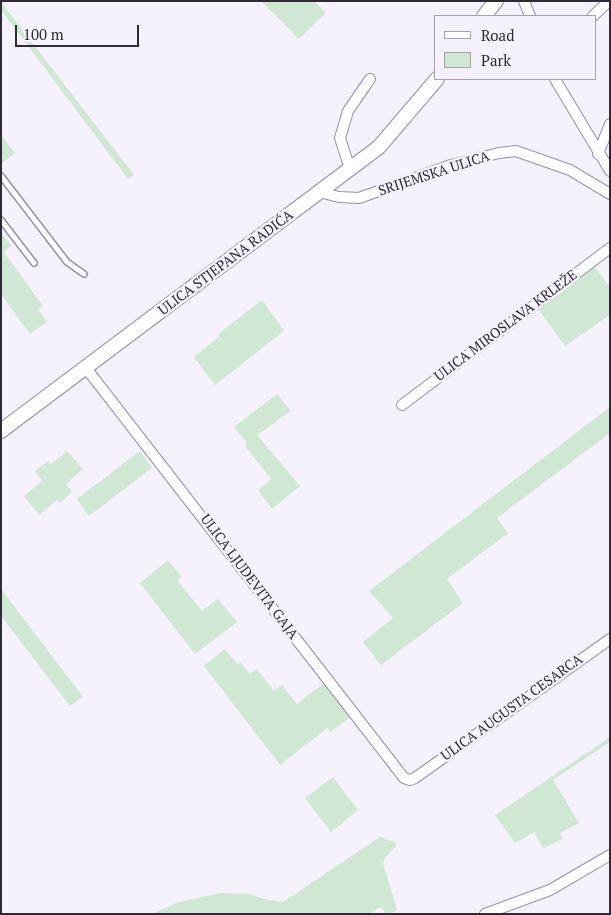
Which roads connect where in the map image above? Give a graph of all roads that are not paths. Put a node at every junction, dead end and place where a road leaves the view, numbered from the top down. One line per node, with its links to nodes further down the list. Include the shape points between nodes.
1 (496, 1): 4 (street)
2 (524, 1): 5 (street)
3 (609, 1): 6 (street)
4 (485, 15)
5 (530, 15)
6 (594, 15)
7 (370, 79): 12 (street, via 348,111 340,138)
8 (436, 80): 12 (street, ULICA STJEPANA RADIĆA, via 379,147)
9 (556, 80): 11 (street)
10 (610, 124): 11 (street)
11 (598, 154): 13 (street)
12 (350, 169): 16 (street, ULICA STJEPANA RADIĆA)
13 (610, 171)
14 (1, 176): 20 (lane, via 66,262)
15 (607, 188): 16 (street, SRIJEMSKA ULICA, via 570,170 511,151 451,165 359,198)
16 (319, 192): 21 (street, ULICA STJEPANA RADIĆA)
17 (1, 220): 19 (lane)
18 (610, 248): 22 (street, ULICA MIROSLAVA KRLEŽE)
19 (34, 263)
20 (84, 274)
21 (86, 368): 23 (street, ULICA STJEPANA RADIĆA); 25 (street, ULICA LJUDEVITA GAJA, via 399,773 410,780)
22 (402, 405)
23 (1, 431)
24 (610, 639): 25 (street, ULICA AUGUSTA CESARCA)
25 (415, 778)
26 (610, 855): 27 (street, via 550,890)
27 (485, 914)

